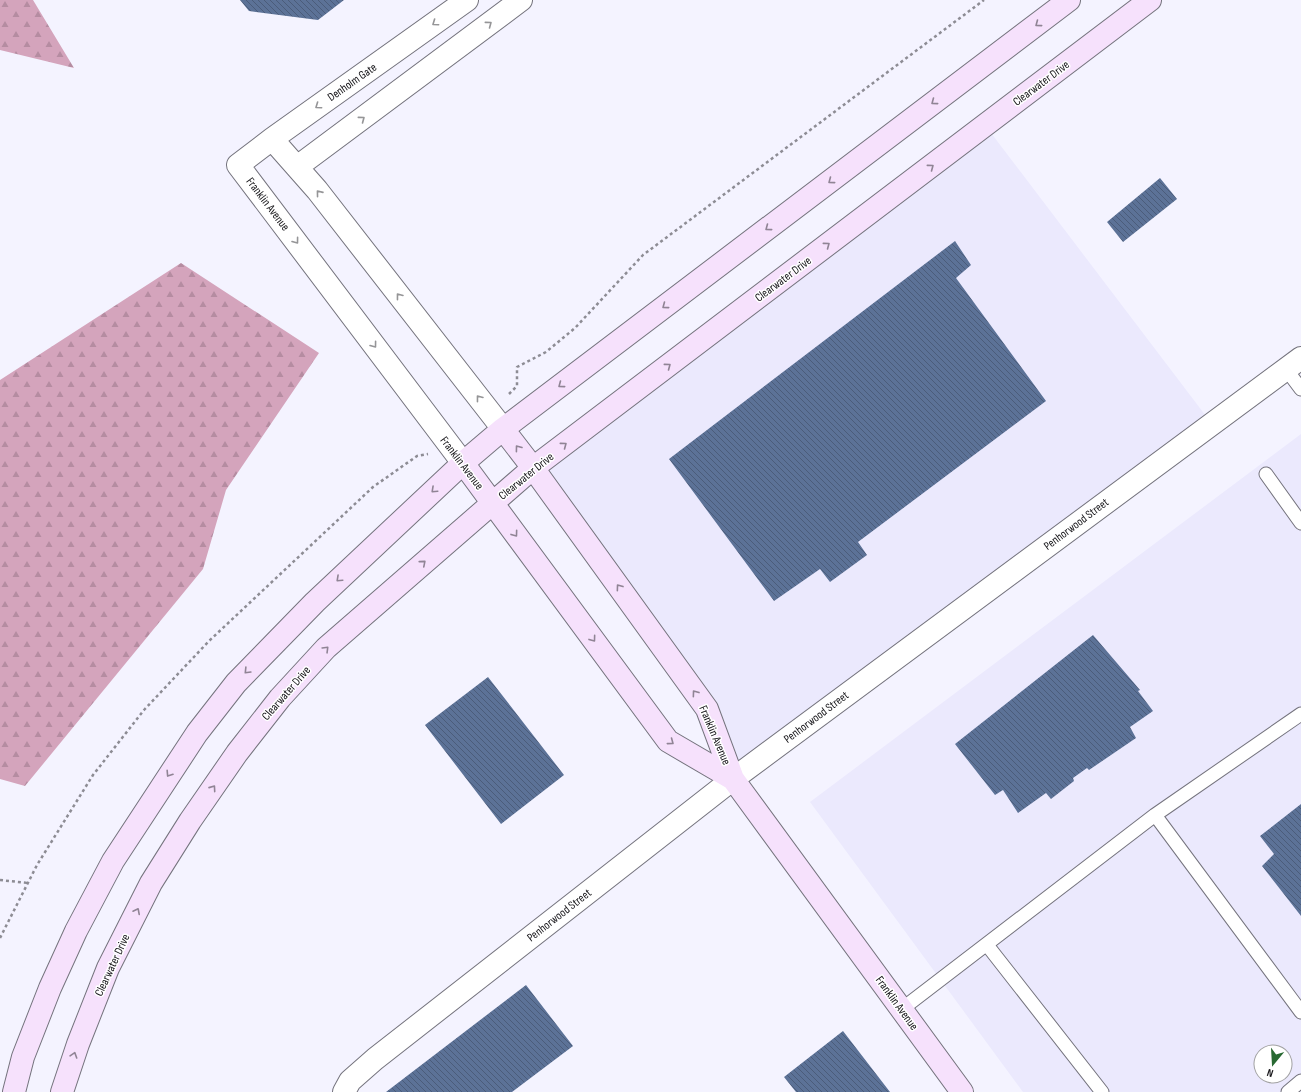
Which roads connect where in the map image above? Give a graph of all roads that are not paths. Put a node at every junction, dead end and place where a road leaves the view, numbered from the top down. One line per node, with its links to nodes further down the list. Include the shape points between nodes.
1 (467, 0): 5 (street, Denholm Gate, one-way to 5)
2 (521, 0): 7 (street, one-way to 2)
3 (1069, 0): 10 (main road, one-way to 10)
4 (1150, 0): 12 (main road, Clearwater Drive, one-way to 4)
5 (272, 139): 6 (street, Denholm Gate); 7 (street, Franklin Avenue)
6 (238, 165): 11 (street, Franklin Avenue, one-way to 11)
7 (297, 167): 10 (street, Franklin Avenue, one-way to 7)
8 (1294, 363): 9 (lane); 17 (street, Penhorwood Street)
9 (1301, 389)
10 (497, 421): 11 (main road); 12 (main road, Franklin Avenue, one-way to 10)
11 (463, 463): 14 (main road, Franklin Avenue); 23 (main road, one-way to 23, via 315,602 236,683 197,733 114,861 76,931 23,1057)
12 (533, 468): 14 (main road, Clearwater Drive); 17 (main road, Franklin Avenue, one-way to 12, via 707,710)
13 (1266, 474): 15 (lane)
14 (492, 503): 17 (main road, Franklin Avenue, one-way to 17, via 668,741); 24 (main road, Clearwater Drive, one-way to 14, via 108,968 148,890 190,821 237,753 280,698 326,648)
15 (1301, 523)
16 (1301, 714): 18 (lane)
17 (733, 779): 20 (main road, Franklin Avenue); 25 (street, Penhorwood Street, via 374,1059 350,1081)
18 (1155, 815): 19 (lane); 21 (lane)
19 (987, 944): 20 (lane); 27 (lane)
20 (902, 1009): 26 (main road, Franklin Avenue)
21 (1301, 1012)
22 (1301, 1082): 28 (lane)
23 (14, 1092)
24 (62, 1092)
25 (344, 1092)
26 (962, 1092)
27 (1102, 1092)
28 (1288, 1092)

